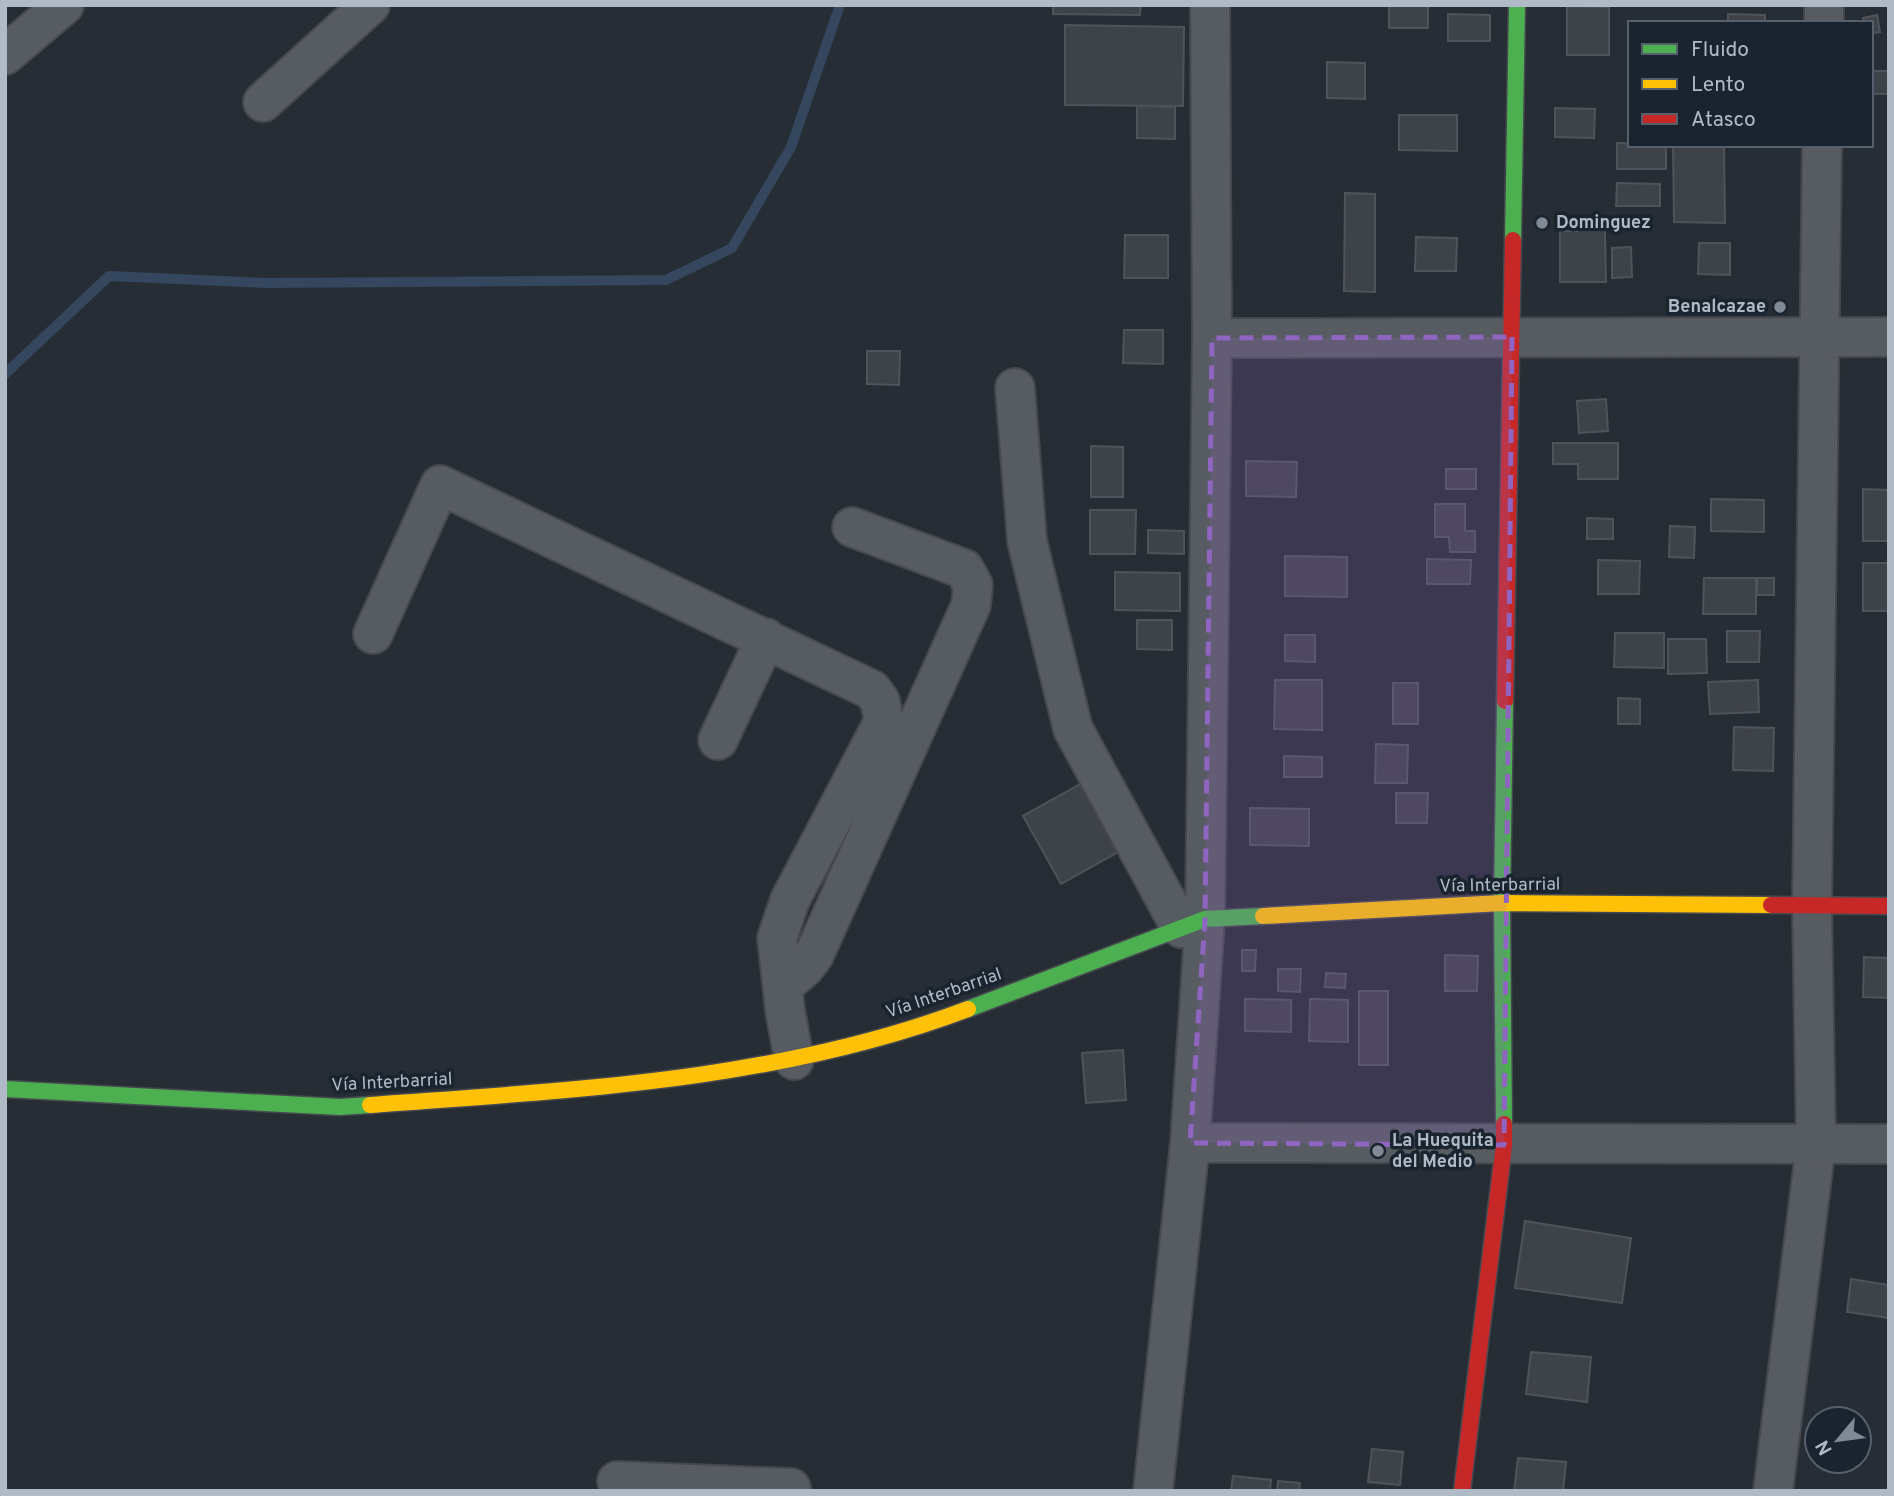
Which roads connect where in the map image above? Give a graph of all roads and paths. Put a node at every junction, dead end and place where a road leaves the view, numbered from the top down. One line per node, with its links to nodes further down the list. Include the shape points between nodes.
1 (64, 5): 5 (street)
2 (370, 5): 6 (street)
3 (1210, 5): 11 (street)
4 (1517, 5): 8 (main road)
5 (5, 55)
6 (263, 102)
7 (1822, 147): 9 (street)
8 (1512, 337): 9 (street); 11 (street); 17 (main road)
9 (1820, 337): 10 (street); 18 (street)
10 (1889, 337)
11 (1212, 338): 20 (street)
12 (1015, 388): 20 (street, via 1027,541 1073,729)
13 (852, 527): 21 (street, via 964,569 973,585 971,606 814,955)
14 (373, 634): 15 (street, via 440,485)
15 (766, 638): 16 (street); 21 (street, via 872,690 884,721 782,920 777,938)
16 (718, 740)
17 (1502, 903): 18 (main road, Vía Interbarrial); 20 (main road, Vía Interbarrial); 27 (main road)
18 (1812, 906): 19 (main road, Vía Interbarrial); 25 (street)
19 (1889, 906)
20 (1193, 924): 22 (main road, Vía Interbarrial, via 933,1022); 24 (street)
21 (783, 985): 22 (street)
22 (794, 1059): 23 (main road, Vía Interbarrial, via 597,1088 340,1107)
23 (5, 1088)
24 (1190, 1143): 27 (street); 30 (street)
25 (1816, 1144): 26 (street); 27 (street); 32 (street)
26 (1889, 1144)
27 (1504, 1145): 31 (main road)
28 (617, 1481): 29 (street)
29 (797, 1490)
30 (1153, 1491)
31 (1462, 1491)
32 (1773, 1491)

